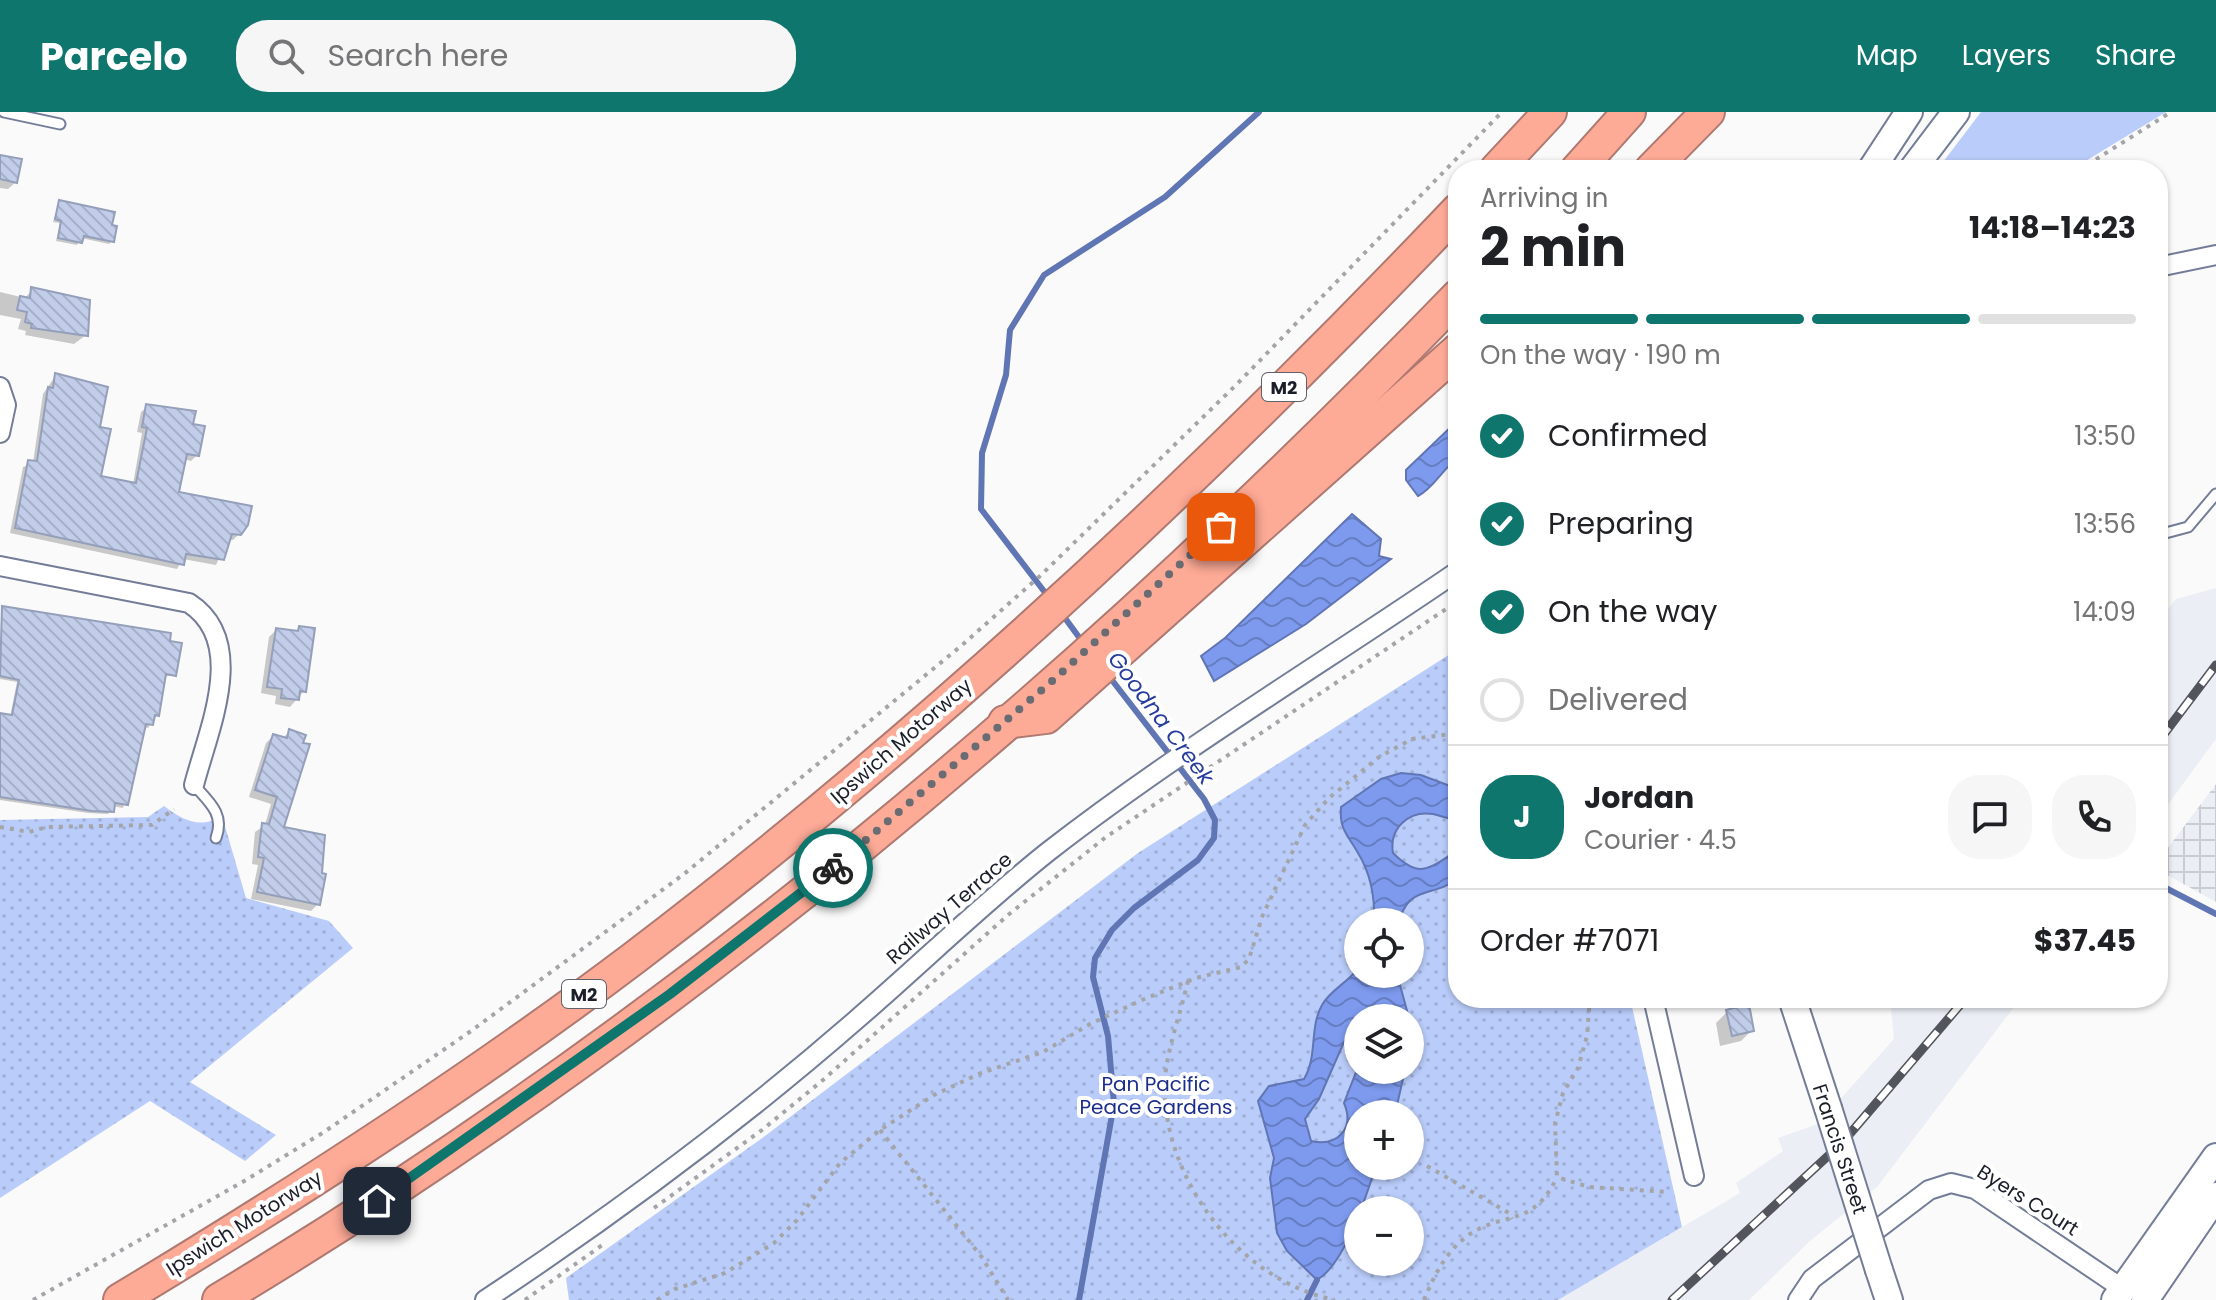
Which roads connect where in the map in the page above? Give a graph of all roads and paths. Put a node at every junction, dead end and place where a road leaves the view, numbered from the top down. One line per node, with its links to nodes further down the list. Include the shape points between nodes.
1 (4, 112): 9 (lane)
2 (1502, 112): 10 (path)
3 (1550, 112): 11 (highway)
4 (1629, 112): 12 (highway)
5 (1708, 112): 13 (highway)
6 (1909, 112): 14 (main road)
7 (1956, 112): 15 (main road)
8 (2171, 112): 16 (path)
9 (60, 124)
10 (1457, 160)
11 (1505, 160)
12 (1586, 160)
13 (1661, 160)
14 (1878, 160)
15 (1920, 160)
16 (2095, 160)
17 (1448, 169): 50 (path, via 1087,532 992,620 684,874 471,1031 246,1180)
18 (1448, 220): 51 (highway, Ipswich Motorway / M2, via 1105,558 826,806 630,960 394,1127)
19 (2216, 255): 20 (street)
20 (2168, 265)
21 (1448, 306): 30 (highway, M2)
22 (1448, 358): 30 (highway)
23 (0, 387): 24 (street, via 6,405)
24 (0, 433)
25 (2216, 494): 26 (lane, via 2188,527)
26 (2168, 532)
27 (0, 566): 32 (street, via 189,603 205,613 215,629 222,692)
28 (1448, 578): 53 (street, Railway Terrace, via 1136,788 1005,887 729,1125)
29 (1448, 608): 33 (path)
30 (1145, 614): 52 (highway, M2, via 1057,692 1005,722 835,866 670,994 440,1159)
31 (1448, 734): 37 (path, via 1412,739 1352,776 1305,825 1245,963)
32 (194, 785): 36 (lane, via 218,812)
33 (1148, 808)
34 (174, 809): 35 (path, via 152,825 29,832)
35 (0, 827)
36 (216, 838)
37 (1188, 981): 41 (path, via 1114,1012 1043,1052 965,1080); 56 (path, via 1164,1097 1185,1174 1223,1233 1255,1263 1298,1289)
38 (1589, 1008): 45 (path, via 1578,1068 1563,1093 1555,1123)
39 (1655, 1008): 44 (street)
40 (1795, 1008): 59 (main road, Francis Street, bridge)
41 (880, 1130): 54 (path, via 840,1163 774,1243 725,1273); 55 (path, via 981,1256)
42 (2216, 1157): 49 (main road)
43 (1427, 1166): 48 (path)
44 (1694, 1176)
45 (1557, 1177): 46 (path, via 1589,1187); 48 (path, via 1532,1210)
46 (1668, 1192)
47 (2216, 1196): 49 (main road)
48 (1512, 1219): 57 (path, via 1477,1230 1456,1245 1436,1271)
49 (2128, 1296): 58 (street, Byers Court, via 1975,1189 1951,1183 1922,1194 1812,1279)
50 (33, 1300)
51 (120, 1300)
52 (219, 1300)
53 (485, 1300)
54 (657, 1300)
55 (1008, 1300)
56 (1335, 1300)
57 (1424, 1300)
58 (1798, 1300)
59 (1889, 1300)

